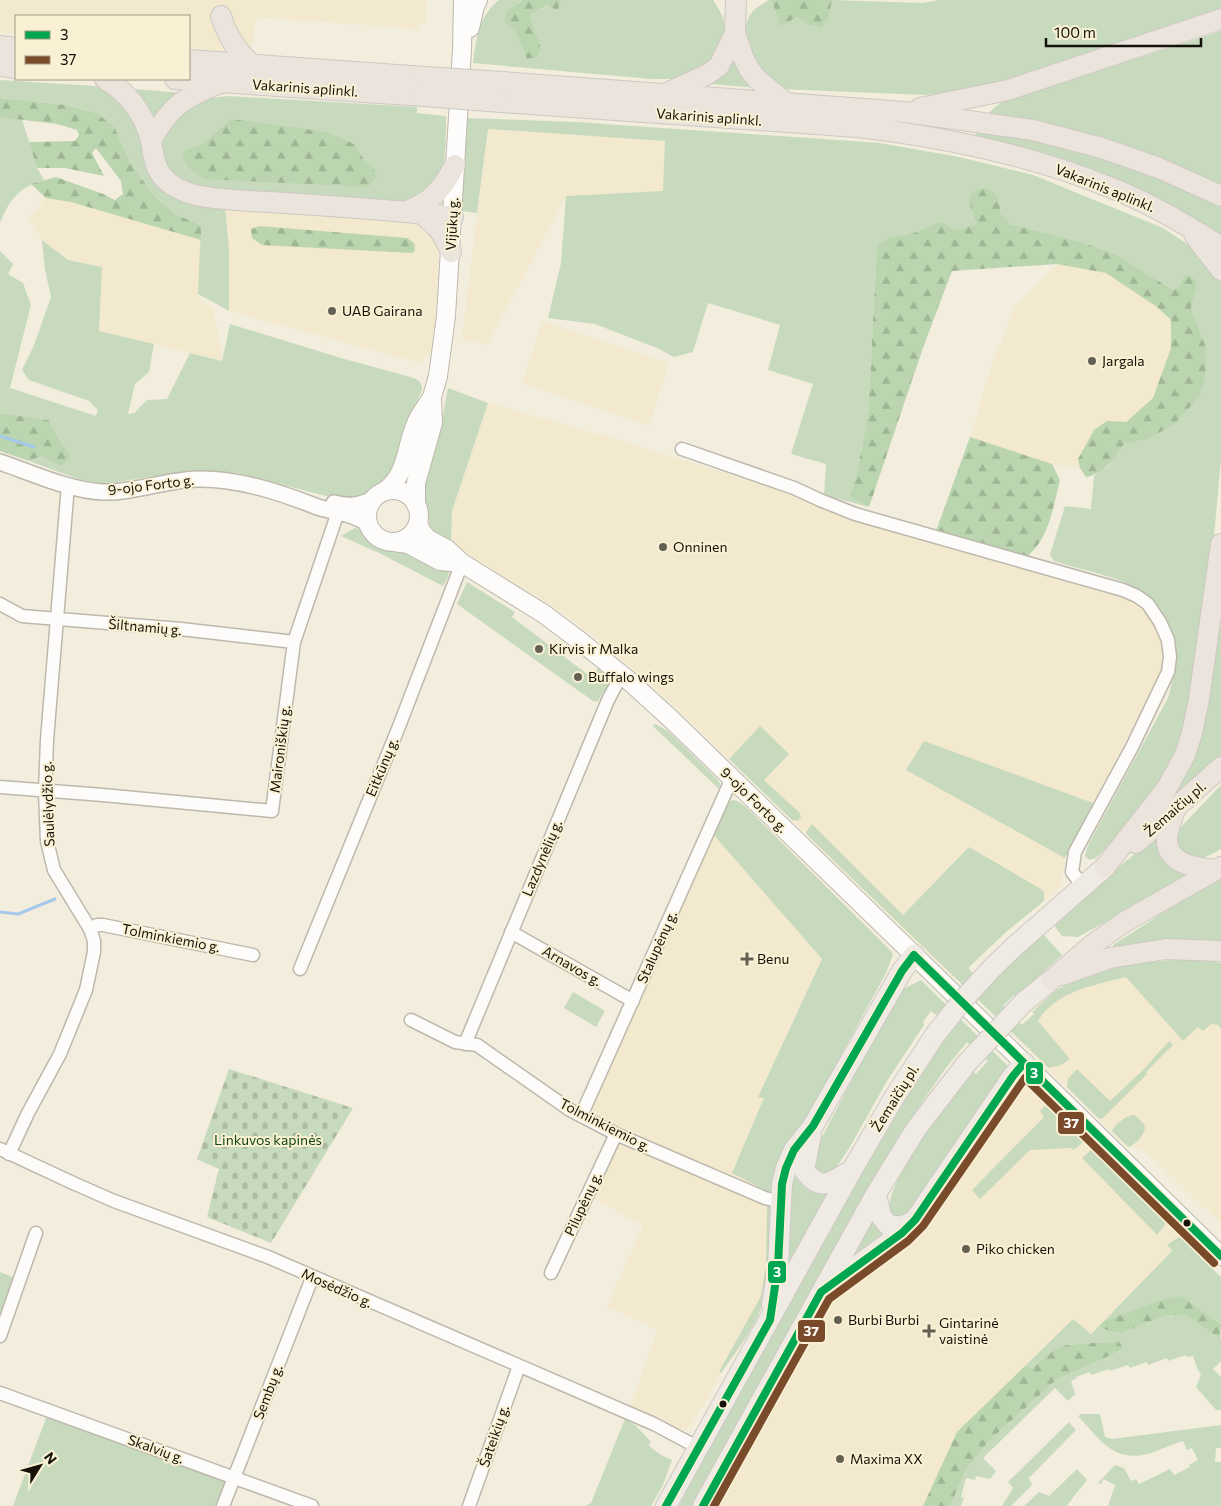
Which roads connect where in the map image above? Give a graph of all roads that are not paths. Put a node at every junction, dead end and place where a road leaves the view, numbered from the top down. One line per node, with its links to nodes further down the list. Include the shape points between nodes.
1 (463, 0): 11 (main road, Vijūkų g.)
2 (478, 0): 7 (main road, Vijūkų g.)
3 (492, 0): 7 (main road)
4 (736, 0): 8 (highway)
5 (220, 16): 13 (highway, via 235,48)
6 (1221, 19): 22 (highway, via 1008,90)
7 (470, 30): 11 (main road, Vijūkų g.)
8 (735, 33): 20 (highway, via 719,66); 21 (highway, via 749,69)
9 (0, 46): 10 (highway)
10 (15, 48)
11 (462, 50): 24 (main road, Vijūkų g.)
12 (190, 60): 13 (highway, Vakarinis aplinkl.)
13 (252, 65): 19 (highway, Vakarinis aplinkl.)
14 (0, 66): 15 (highway)
15 (15, 68)
16 (107, 80): 23 (highway, via 122,90 136,106)
17 (190, 80): 18 (highway, Vakarinis aplinkl.)
18 (222, 82): 19 (highway, Vakarinis aplinkl.); 23 (highway, via 175,106)
19 (424, 87): 20 (highway, Vakarinis aplinkl., bridge, via 502,82); 28 (highway, Vakarinis aplinkl., bridge, via 501,102 857,127 913,135 1021,157 1071,172 1116,190)
20 (664, 94): 21 (highway, Vakarinis aplinkl.)
21 (786, 103): 22 (highway, Vakarinis aplinkl.)
22 (904, 112): 25 (highway, Vakarinis aplinkl., via 1033,130 1102,148 1159,168)
23 (151, 141): 26 (highway, via 153,158 162,176 179,190 193,194 229,200)
24 (455, 165): 26 (highway, via 436,194); 27 (main road, Vijūkų g.)
25 (1221, 196)
26 (413, 212): 27 (highway); 30 (highway, via 432,221 440,229)
27 (453, 217): 30 (main road, Vijūkų g.)
28 (1188, 226): 29 (highway, Vakarinis aplinkl.); 31 (highway)
29 (1221, 247)
30 (451, 252): 32 (main road, Vijūkų g., via 442,348)
31 (1221, 270)
32 (432, 397): 36 (main road, Vijūkų g., via 418,418 400,475); 37 (main road, Vijūkų g., via 433,423 416,483)
33 (682, 449): 57 (street, via 794,488 855,514 1123,590 1148,604 1168,640 1168,672 1075,852 1072,872)
34 (0, 462): 35 (street, 9-ojo Forto g.)
35 (68, 485): 38 (street, 9-ojo Forto g., via 103,492 196,479 213,480 235,482 316,506); 47 (street, Saulėlydžio g.)
36 (379, 494): 37 (main road, via 400,491); 38 (street, 9-ojo Forto g., via 358,505); 40 (main road, via 367,511)
37 (416, 505): 39 (main road)
38 (341, 509): 40 (street, 9-ojo Forto g.); 48 (street, Maironiškių g.)
39 (418, 522): 41 (main road, via 409,536); 43 (main road, 9-ojo Forto g., via 428,539 447,549)
40 (369, 525): 41 (main road, via 379,537)
41 (394, 542): 43 (main road, 9-ojo Forto g., via 408,544 440,561)
42 (1221, 544): 44 (highway)
43 (462, 563): 49 (main road, 9-ojo Forto g., via 544,614); 63 (street, Eitkūnų g.)
44 (1217, 581): 46 (highway); 55 (highway, via 1200,699 1185,754 1167,788)
45 (0, 604): 47 (street, Šiltnamių g., via 22,616)
46 (1221, 614)
47 (57, 620): 48 (street, Šiltnamių g.); 53 (street, Saulėlydžio g.)
48 (294, 642): 53 (street, Maironiškių g., via 272,811)
49 (622, 674): 51 (main road, 9-ojo Forto g.); 59 (street, Lazdynėlių g., via 608,700)
50 (1221, 767): 54 (highway, Žemaičių pl.)
51 (732, 778): 62 (main road, 9-ojo Forto g.); 65 (street, Stalupėnų g.)
52 (0, 787): 53 (street, Maironiškių g.)
53 (46, 791): 58 (street, Saulėlydžio g., via 52,864)
54 (1175, 810): 55 (highway, Žemaičių pl.); 56 (highway, via 1167,842 1172,854 1193,867)
55 (1105, 867): 57 (main road, Žemaičių pl.)
56 (1218, 868): 64 (highway, via 1126,920)
57 (1083, 886): 73 (main road, Žemaičių pl., bridge, via 992,967 960,1002 895,1096)
58 (90, 929): 61 (street, Tolminkiemio g., via 103,925); 72 (street, Saulėlydžio g., via 94,952 86,990 60,1054)
59 (511, 932): 65 (street, Arnavos g.); 67 (street, Lazdynėlių g.)
60 (1221, 951): 64 (highway, via 1166,949 1110,958)
61 (253, 955)
62 (914, 955): 68 (main road, 9-ojo Forto g.); 70 (main road)
63 (300, 969)
64 (1051, 980): 74 (main road, bridge, via 1023,1003 966,1064 916,1129)
65 (633, 1001): 69 (street, Stalupėnų g.)
66 (411, 1020): 67 (street, Tolminkiemio g.)
67 (465, 1044): 69 (street, Tolminkiemio g., via 477,1046)
68 (1024, 1063): 76 (main road); 78 (main road, 9-ojo Forto g.)
69 (581, 1116): 71 (street, Tolminkiemio g.)
70 (813, 1126): 73 (main road, via 804,1170 811,1180 830,1183); 75 (main road, via 794,1150 786,1168)
71 (616, 1134): 75 (street, Tolminkiemio g., via 764,1198); 79 (street, Pilupėnų g.)
72 (5, 1151): 80 (street, Mosėdžio g., via 114,1201 268,1257)
73 (852, 1170): 82 (main road, Žemaičių pl.)
74 (876, 1194): 76 (main road, via 881,1216 888,1225 902,1227); 81 (main road)
75 (781, 1202): 82 (main road, via 778,1266)
76 (915, 1220): 81 (main road)
77 (36, 1233): 83 (street)
78 (1221, 1256)
79 (551, 1273)
80 (312, 1278): 84 (street, Mosėdžio g.); 87 (street, Sembų g.)
81 (821, 1292): 92 (main road)
82 (770, 1320): 86 (main road, Žemaičių pl.)
83 (0, 1336)
84 (519, 1366): 86 (street, Mosėdžio g., via 654,1424); 90 (street, Šateikių g.)
85 (0, 1393): 87 (street, Skalvių g.)
86 (699, 1448): 91 (main road, Žemaičių pl.)
87 (234, 1477): 88 (street, Sembų g.); 89 (street, Skalvių g.)
88 (223, 1506)
89 (312, 1506)
90 (469, 1506)
91 (666, 1506)
92 (703, 1506)

